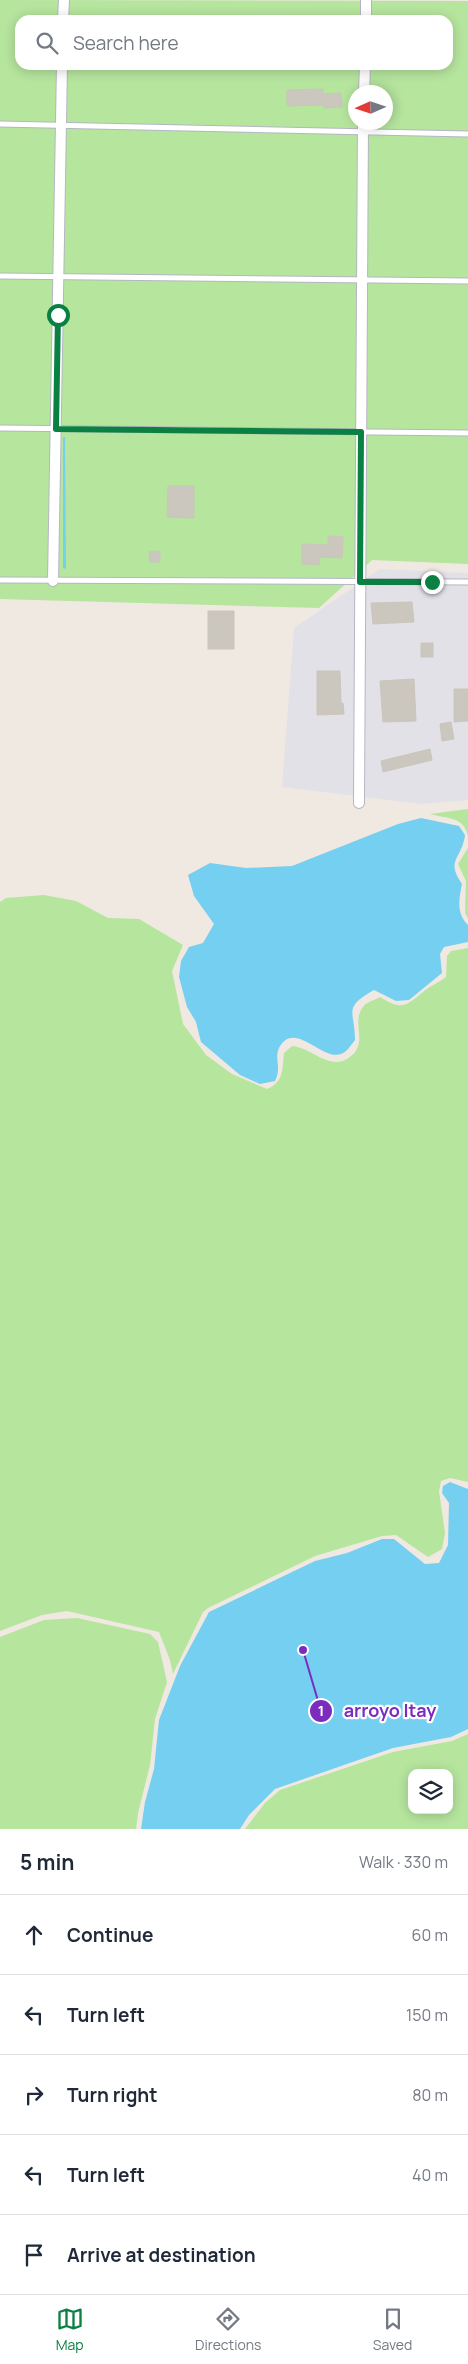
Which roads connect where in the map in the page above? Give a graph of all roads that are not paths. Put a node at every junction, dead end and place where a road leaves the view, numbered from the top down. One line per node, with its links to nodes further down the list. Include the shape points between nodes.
1 (64, 0): 3 (street)
2 (366, 0): 4 (street)
3 (63, 15)
4 (366, 15)
5 (62, 70): 9 (street)
6 (365, 70): 7 (street)
7 (364, 85)
8 (0, 124): 9 (lane)
9 (61, 125): 10 (lane); 15 (street)
10 (348, 127)
11 (393, 129): 13 (lane)
12 (363, 130): 16 (street)
13 (468, 134)
14 (0, 276): 15 (lane)
15 (58, 277): 16 (lane); 19 (street)
16 (362, 280): 17 (lane); 20 (street)
17 (468, 281)
18 (0, 428): 19 (lane)
19 (56, 429): 20 (lane); 23 (street)
20 (361, 432): 21 (lane); 24 (street)
21 (468, 433)
22 (0, 580): 23 (lane)
23 (53, 581): 24 (lane)
24 (360, 582): 25 (lane); 26 (street)
25 (468, 582)
26 (359, 803)

